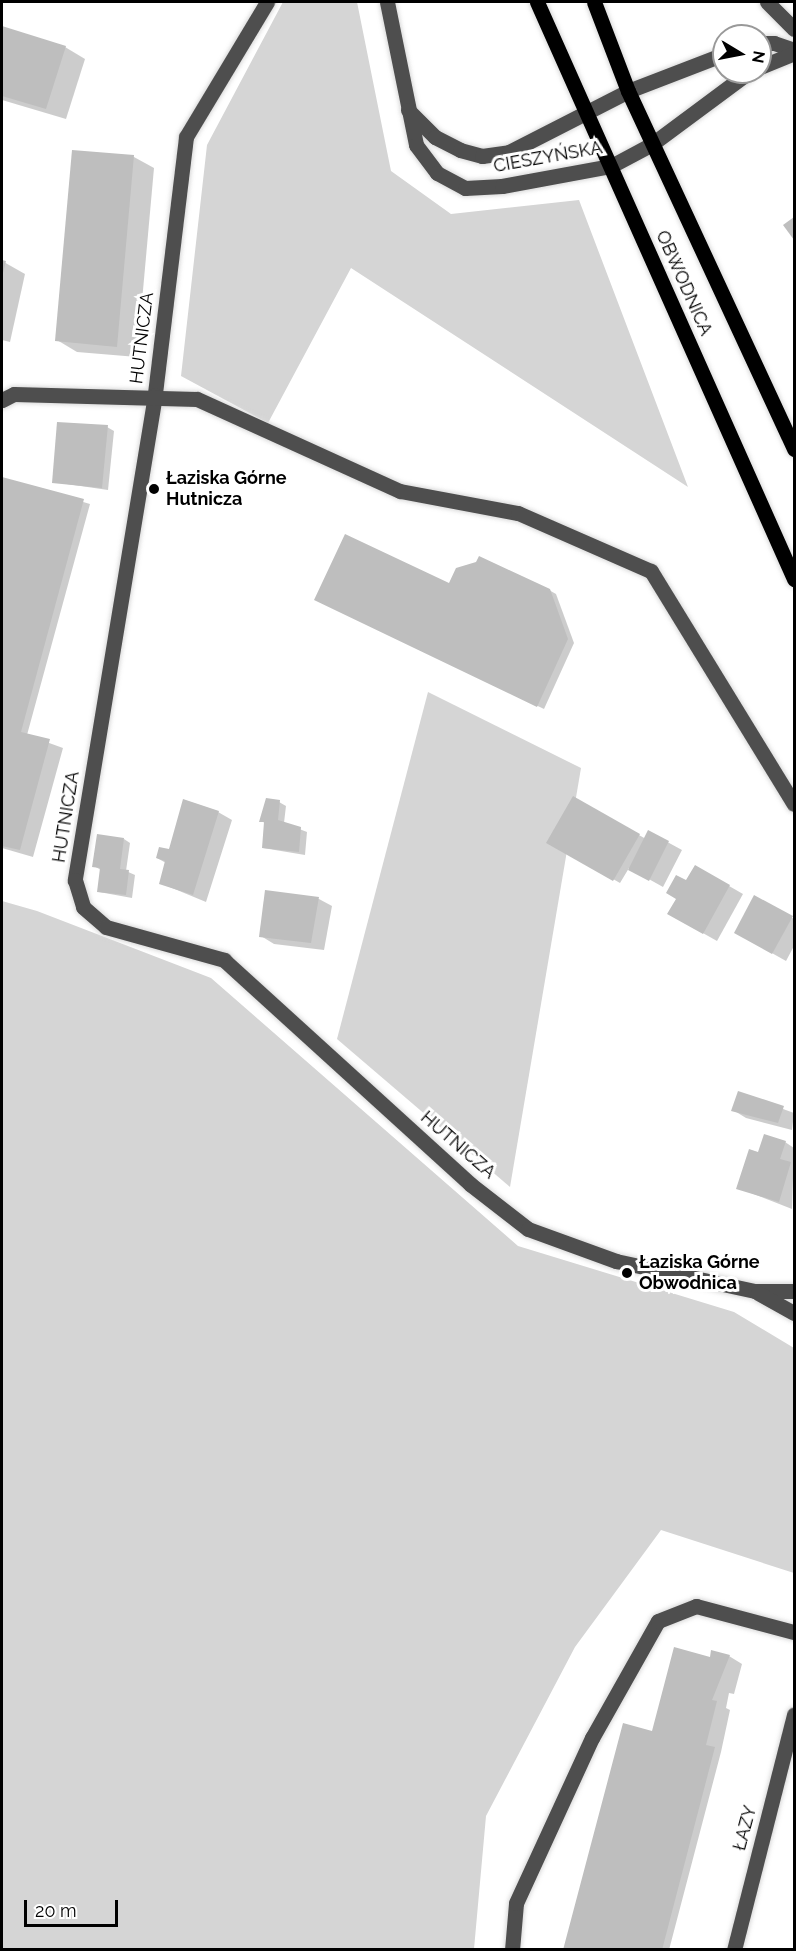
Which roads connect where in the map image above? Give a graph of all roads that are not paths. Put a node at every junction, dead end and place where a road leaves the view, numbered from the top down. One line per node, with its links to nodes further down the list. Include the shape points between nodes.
1 (267, 2): 17 (street, HUTNICZA, via 186,137)
2 (387, 2): 13 (street, CIESZYŃSKA)
3 (537, 2): 14 (main road, OBWODNICA)
4 (594, 2): 12 (main road, OBWODNICA)
5 (766, 2): 6 (street)
6 (795, 29)
7 (772, 43): 8 (street)
8 (795, 52): 10 (street)
9 (712, 59): 12 (street, CIESZYŃSKA)
10 (772, 62)
11 (733, 84): 15 (street, CIESZYŃSKA)
12 (628, 91): 14 (street, CIESZYŃSKA); 15 (main road, OBWODNICA)
13 (406, 108): 14 (street, CIESZYŃSKA, via 435,137 482,156 509,152); 16 (street, CIESZYŃSKA, via 416,145 437,173 465,188 502,186)
14 (588, 111): 16 (main road, OBWODNICA)
15 (652, 144): 16 (street, CIESZYŃSKA); 19 (main road, OBWODNICA)
16 (611, 166): 20 (main road, OBWODNICA)
17 (155, 395): 18 (street, via 14,394); 21 (street, via 197,399 400,491 518,513 651,571); 23 (street, HUTNICZA, via 75,880 82,907 106,927 224,960 470,1184 528,1229 616,1261)
18 (2, 400)
19 (795, 449)
20 (795, 579)
21 (795, 804)
22 (795, 1291): 23 (street)
23 (755, 1292): 24 (street)
24 (795, 1313)
25 (795, 1632): 27 (street, via 696,1606 658,1621 592,1738 516,1903)
26 (795, 1715): 28 (street, ŁAZY)
27 (512, 1950)
28 (734, 1950)

